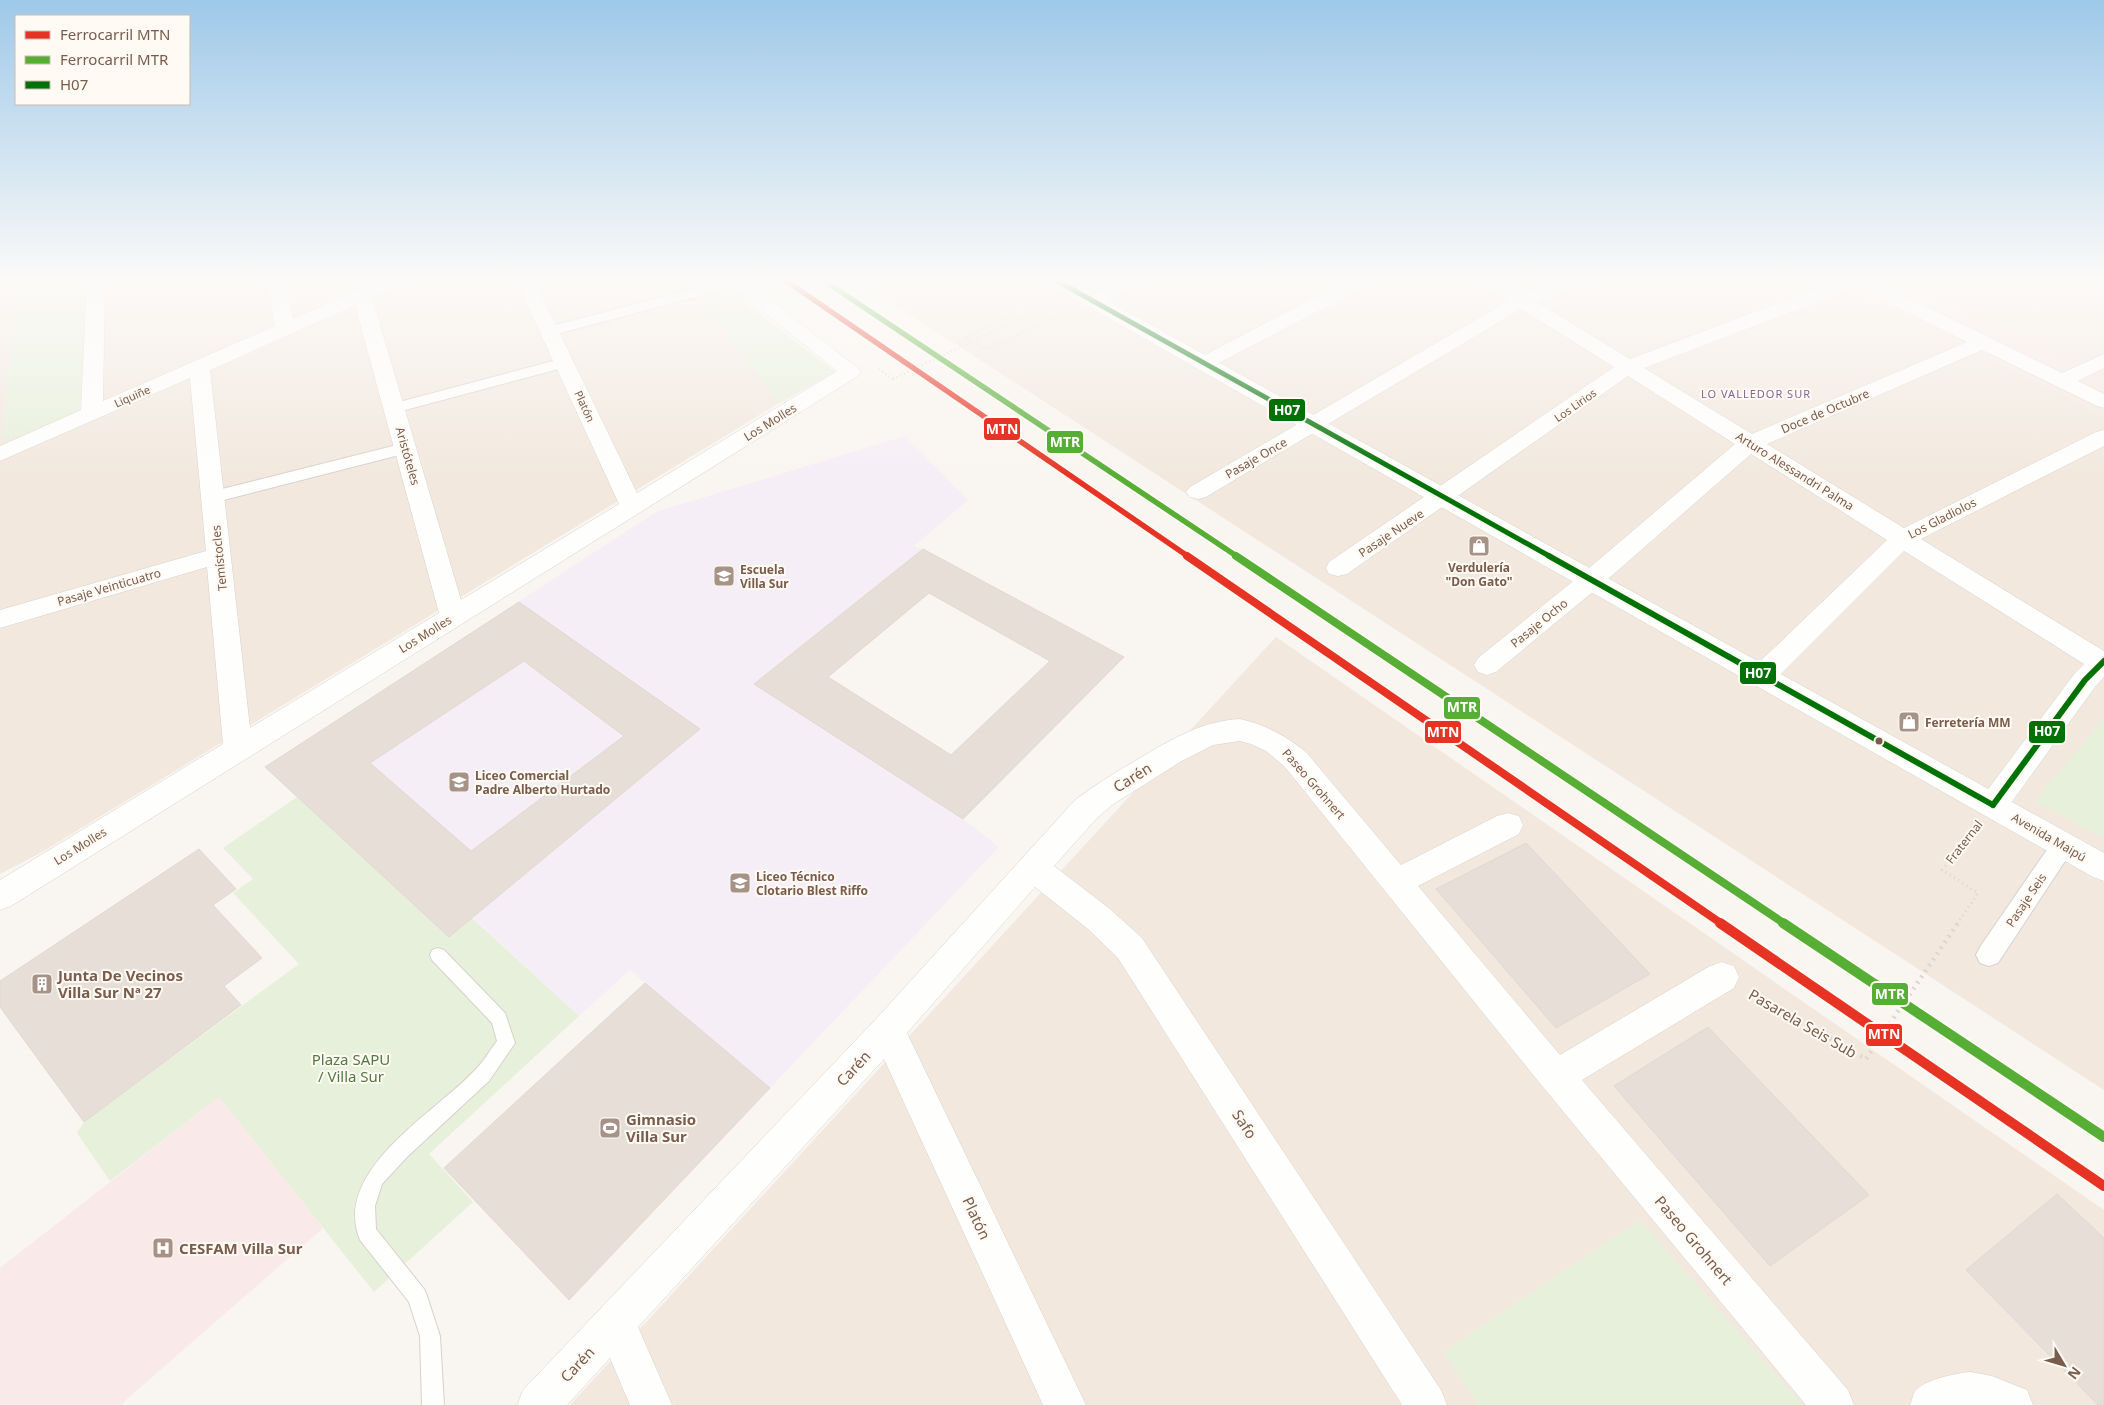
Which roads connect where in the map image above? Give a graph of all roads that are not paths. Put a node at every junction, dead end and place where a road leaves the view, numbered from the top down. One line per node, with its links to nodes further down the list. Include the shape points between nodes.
1 (94, 344): 21 (street)
2 (252, 344): 16 (street, Liquiñe)
3 (376, 344): 20 (street, Aristóteles)
4 (555, 344): 14 (street, Platón)
5 (815, 344): 30 (street, Los Molles, via 851,372)
6 (1169, 344): 15 (street, Avenida Maipú)
7 (1241, 344): 15 (street)
8 (1450, 344): 22 (street, Pasaje Once)
9 (1590, 344): 17 (street, Arturo Alessandri Palma)
10 (1690, 344): 17 (street, Los Lirios)
11 (1979, 344): 24 (street, Doce de Octubre)
12 (1986, 344): 18 (street)
13 (2104, 360): 18 (street)
14 (564, 363): 20 (street); 30 (street, Platón)
15 (1204, 363): 22 (street, Avenida Maipú)
16 (199, 367): 21 (street, Liquiñe); 28 (street, Temístocles)
17 (1628, 367): 24 (street, Arturo Alessandri Palma); 29 (street, Los Lirios)
18 (2062, 381): 19 (street)
19 (2104, 402)
20 (394, 408): 25 (street, Aristóteles)
21 (92, 413): 26 (street, Liquiñe)
22 (1314, 425): 27 (street, Pasaje Once); 29 (street, Avenida Maipú)
23 (2104, 437): 31 (street, Los Gladiolos)
24 (1750, 443): 31 (street, Arturo Alessandri Palma); 34 (street, Doce de Octubre)
25 (405, 448): 28 (street); 35 (street, Aristóteles)
26 (0, 454)
27 (1198, 492)
28 (212, 497): 32 (street, Temístocles)
29 (1443, 497): 33 (street, Pasaje Nueve); 34 (street, Avenida Maipú)
30 (632, 507): 35 (street, Los Molles)
31 (1903, 538): 37 (street, Arturo Alessandri Palma); 39 (street, Los Gladiolos)
32 (219, 555): 36 (street, Pasaje Veinticuatro); 41 (street, Temístocles)
33 (1338, 568)
34 (1591, 580): 38 (street, Pasaje Ocho); 39 (street, Avenida Maipú)
35 (453, 617): 41 (street, Los Molles)
36 (0, 619)
37 (2103, 662): 42 (street, via 2085,680)
38 (1487, 665)
39 (1762, 676): 42 (street, Avenida Maipú)
40 (1180, 747): 46 (street, Carén, via 1102,795); 47 (street, Paseo Grohnert, via 1200,737 1230,730 1252,732 1271,740 1296,759)
41 (238, 750): 48 (street, Los Molles)
42 (1993, 805): 44 (street, Avenida Maipú)
43 (1508, 825): 47 (street)
44 (2063, 845): 45 (street, Avenida Maipú); 50 (street, Pasaje Seis)
45 (2104, 868)
46 (1035, 869): 52 (street, Carén); 59 (street, Safo, via 1130,948)
47 (1396, 882): 53 (street, Paseo Grohnert)
48 (0, 896)
49 (438, 955): 55 (lane, via 499,1018 506,1044 483,1075 401,1149 376,1178 365,1206 367,1232 416,1296 430,1336)
50 (1989, 955)
51 (1722, 977): 53 (street)
52 (888, 1030): 54 (street, Carén); 58 (street, Platón)
53 (1555, 1075): 60 (street, Paseo Grohnert)
54 (616, 1323): 56 (street, Carén); 57 (street)
55 (433, 1405)
56 (538, 1405)
57 (651, 1405)
58 (1065, 1405)
59 (1426, 1405)
60 (1833, 1405)
61 (1932, 1405): 62 (street, via 1943,1397 1962,1393 1981,1394)
62 (2012, 1405)

